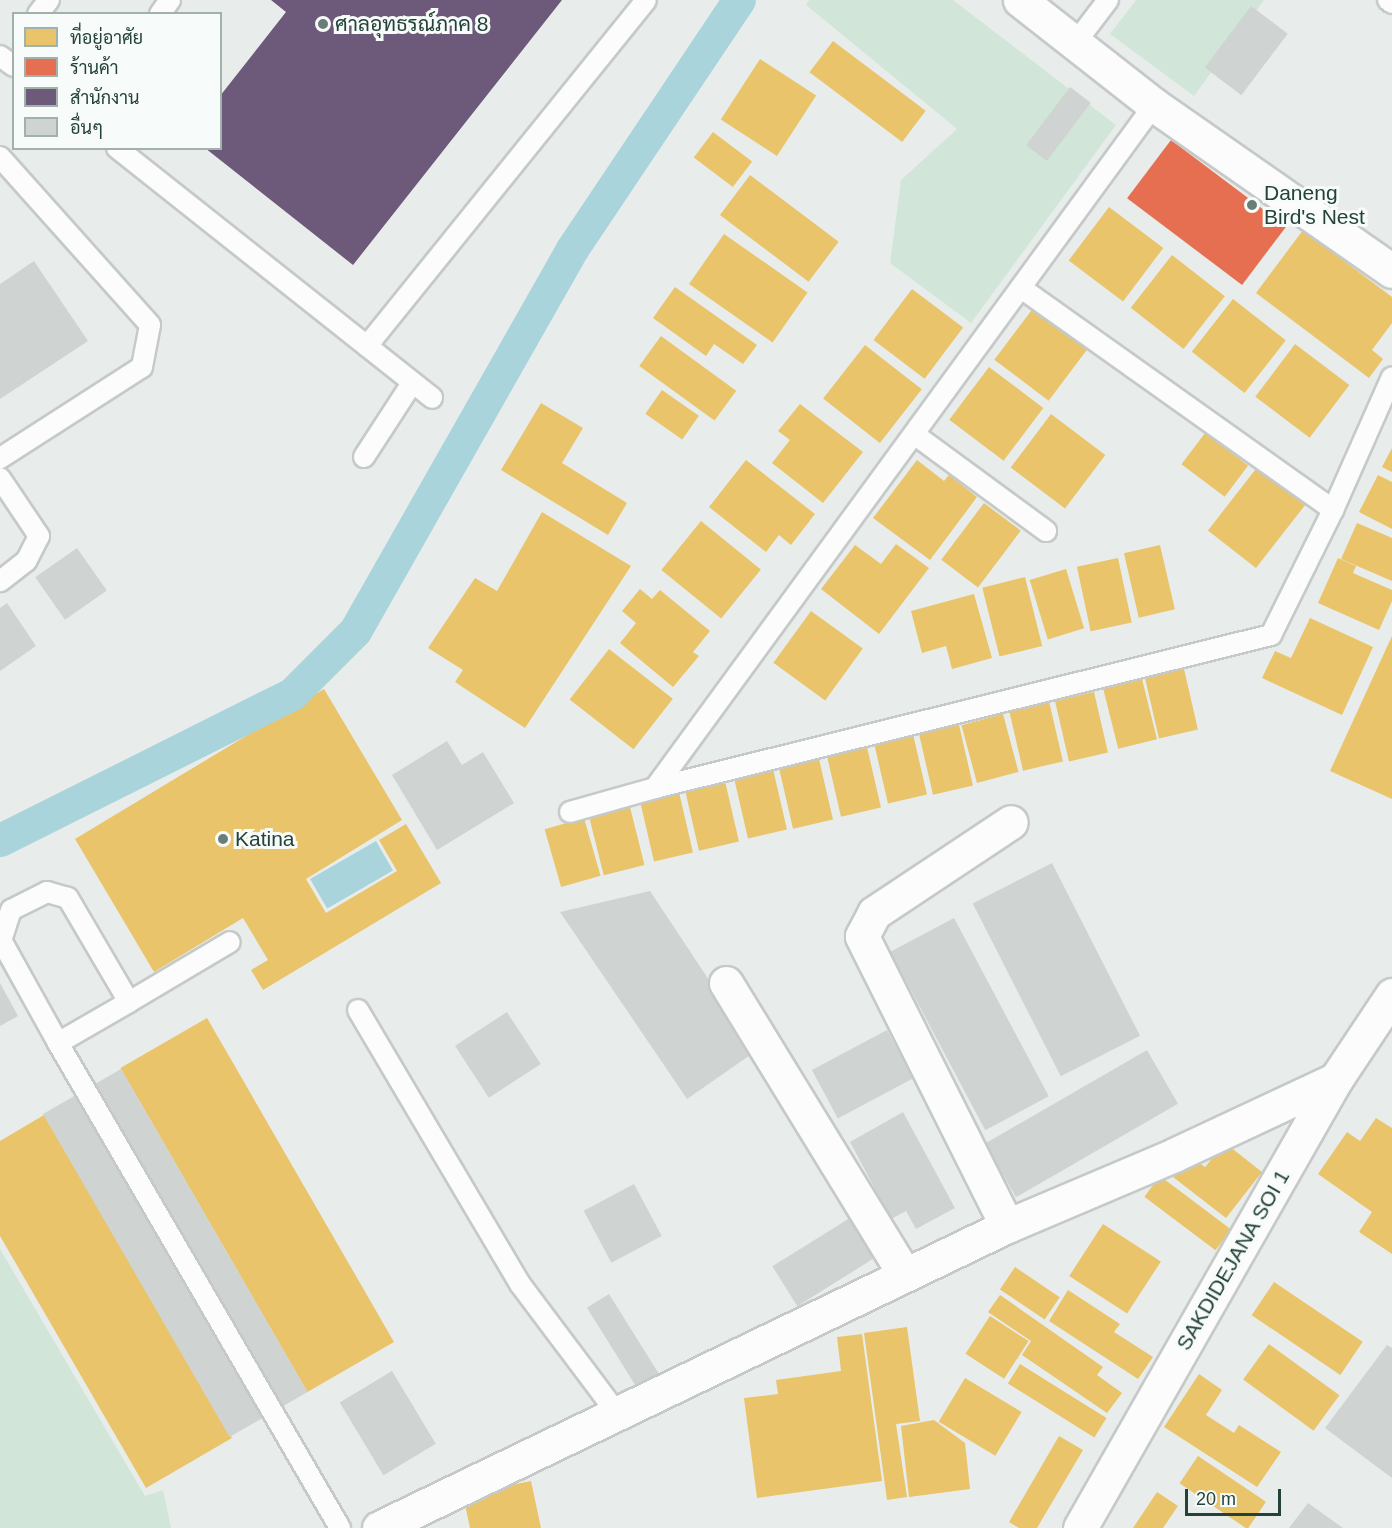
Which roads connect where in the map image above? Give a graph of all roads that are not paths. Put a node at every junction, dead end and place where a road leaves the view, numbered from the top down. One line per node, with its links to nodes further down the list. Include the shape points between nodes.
1 (49, 0): 7 (lane)
2 (646, 0): 14 (lane)
3 (1020, 0): 8 (street)
4 (1108, 0): 8 (lane)
5 (1388, 0): 6 (lane)
6 (1392, 3)
7 (40, 12)
8 (1076, 42): 9 (street)
9 (1154, 105): 12 (street); 13 (lane)
10 (120, 150): 14 (lane)
11 (0, 157): 20 (lane, via 150,325 142,367)
12 (1392, 271)
13 (1021, 288): 18 (lane); 22 (lane)
14 (367, 346): 16 (lane)
15 (1392, 377): 22 (lane)
16 (412, 382): 17 (lane); 19 (lane)
17 (432, 398)
18 (914, 434): 23 (lane); 25 (lane)
19 (364, 457)
20 (0, 458)
21 (0, 478): 24 (lane, via 39,536 26,561)
22 (1333, 510): 25 (lane, via 1271,635)
23 (1046, 531)
24 (0, 581)
25 (655, 788): 26 (lane)
26 (570, 812)
27 (1011, 822): 35 (street, via 874,913 862,936)
28 (230, 942): 31 (lane)
29 (726, 982): 36 (street)
30 (1392, 995): 34 (street, SAKDIDEJANA SOI 1)
31 (129, 1002): 33 (lane); 33 (lane, via 68,898 47,892 11,910 0,940)
32 (358, 1010): 37 (lane, via 520,1284)
33 (58, 1043): 38 (lane)
34 (1336, 1079): 35 (street, via 1174,1155); 40 (street, SAKDIDEJANA SOI 1)
35 (1007, 1226): 36 (street)
36 (905, 1275): 37 (street)
37 (619, 1416): 39 (street)
38 (340, 1528)
39 (378, 1528)
40 (1080, 1528)

